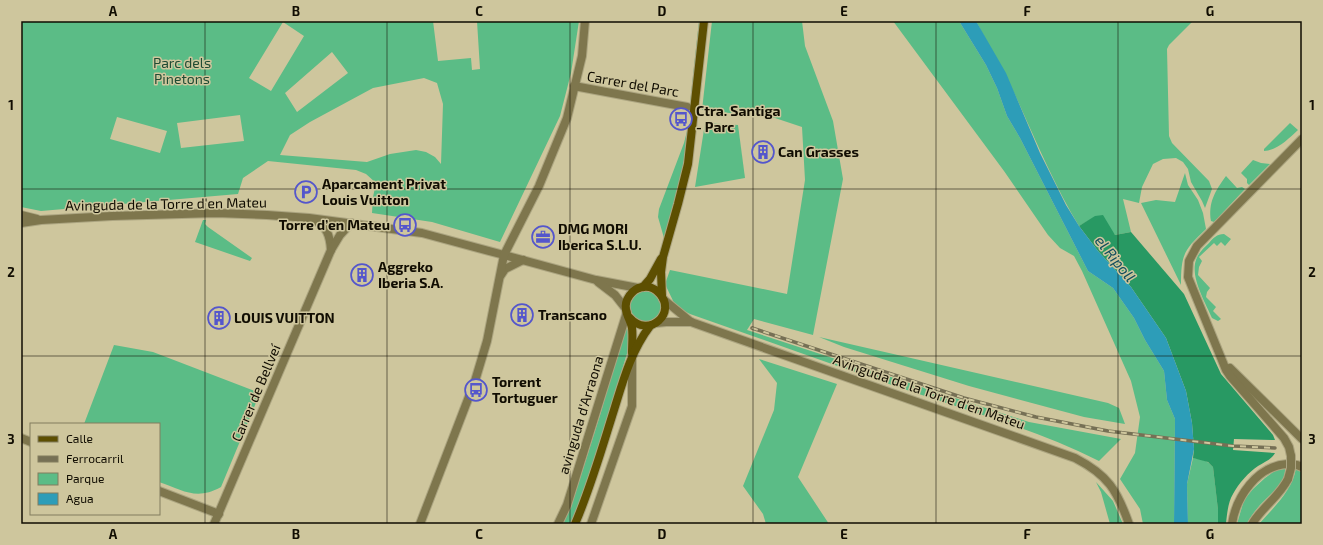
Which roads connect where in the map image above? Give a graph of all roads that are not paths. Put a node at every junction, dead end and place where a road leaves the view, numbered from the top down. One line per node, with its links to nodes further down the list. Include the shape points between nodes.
1 (585, 21): 3 (street, via 582,56)
2 (704, 21): 14 (main road, via 688,164)
3 (574, 86): 4 (street, Carrer del Parc); 13 (street, via 567,118 540,186)
4 (687, 107)
5 (1302, 139): 23 (street, via 1197,246 1191,256 1188,266 1190,282)
6 (21, 215): 9 (street)
7 (309, 218): 9 (street, Avinguda de la Torre d'en Mateu, via 216,214); 11 (street, Avinguda de la Torre d'en Mateu); 12 (street, via 322,224 328,232)
8 (21, 219): 9 (street, Avinguda de la Torre d'en Mateu)
9 (42, 220): 10 (street, Avinguda de la Torre d'en Mateu)
10 (21, 223)
11 (352, 223): 12 (street, Carrer de Bellveí, via 340,235); 13 (street, Avinguda de la Torre d'en Mateu, via 422,233)
12 (331, 250): 28 (street, Carrer de Bellveí)
13 (504, 254): 15 (street, Avinguda de la Torre d'en Mateu); 16 (street)
14 (663, 257): 18 (main road, via 650,279); 19 (main road)
15 (523, 260): 16 (street, via 505,269); 17 (street, Avinguda de la Torre d'en Mateu)
16 (500, 276): 30 (street, via 487,341 475,381)
17 (596, 280): 18 (street, Avinguda de la Torre d'en Mateu); 20 (street, Avinguda de la Torre d'en Mateu, via 615,294)
18 (640, 288): 19 (main road, via 651,288); 20 (main road, via 629,296)
19 (662, 298): 21 (street, Avinguda de la Torre d'en Mateu); 22 (main road, via 665,303 664,313)
20 (627, 313): 22 (main road, via 638,325); 24 (main road, via 632,335); 31 (street, avinguda d'Arraona, via 567,505)
21 (691, 322): 22 (street, Avinguda de la Torre d'en Mateu); 34 (street, Avinguda de la Torre d'en Mateu, via 1075,458 1091,466 1108,482 1121,501)
22 (653, 325): 24 (main road, via 642,336)
23 (1218, 349): 25 (street, via 1230,369); 36 (street, bridge, via 1230,376 1284,438 1291,456 1291,468 1282,490)
24 (632, 356): 32 (main road, via 591,484); 33 (street, via 632,406)
25 (1302, 439)
26 (1287, 464): 35 (street, via 1269,468 1249,486 1239,500)
27 (160, 491): 28 (street)
28 (219, 514): 29 (street, Carrer de Bellveí)
29 (214, 524)
30 (420, 524)
31 (558, 524)
32 (575, 524)
33 (591, 524)
34 (1129, 524)
35 (1232, 524)
36 (1252, 524)

